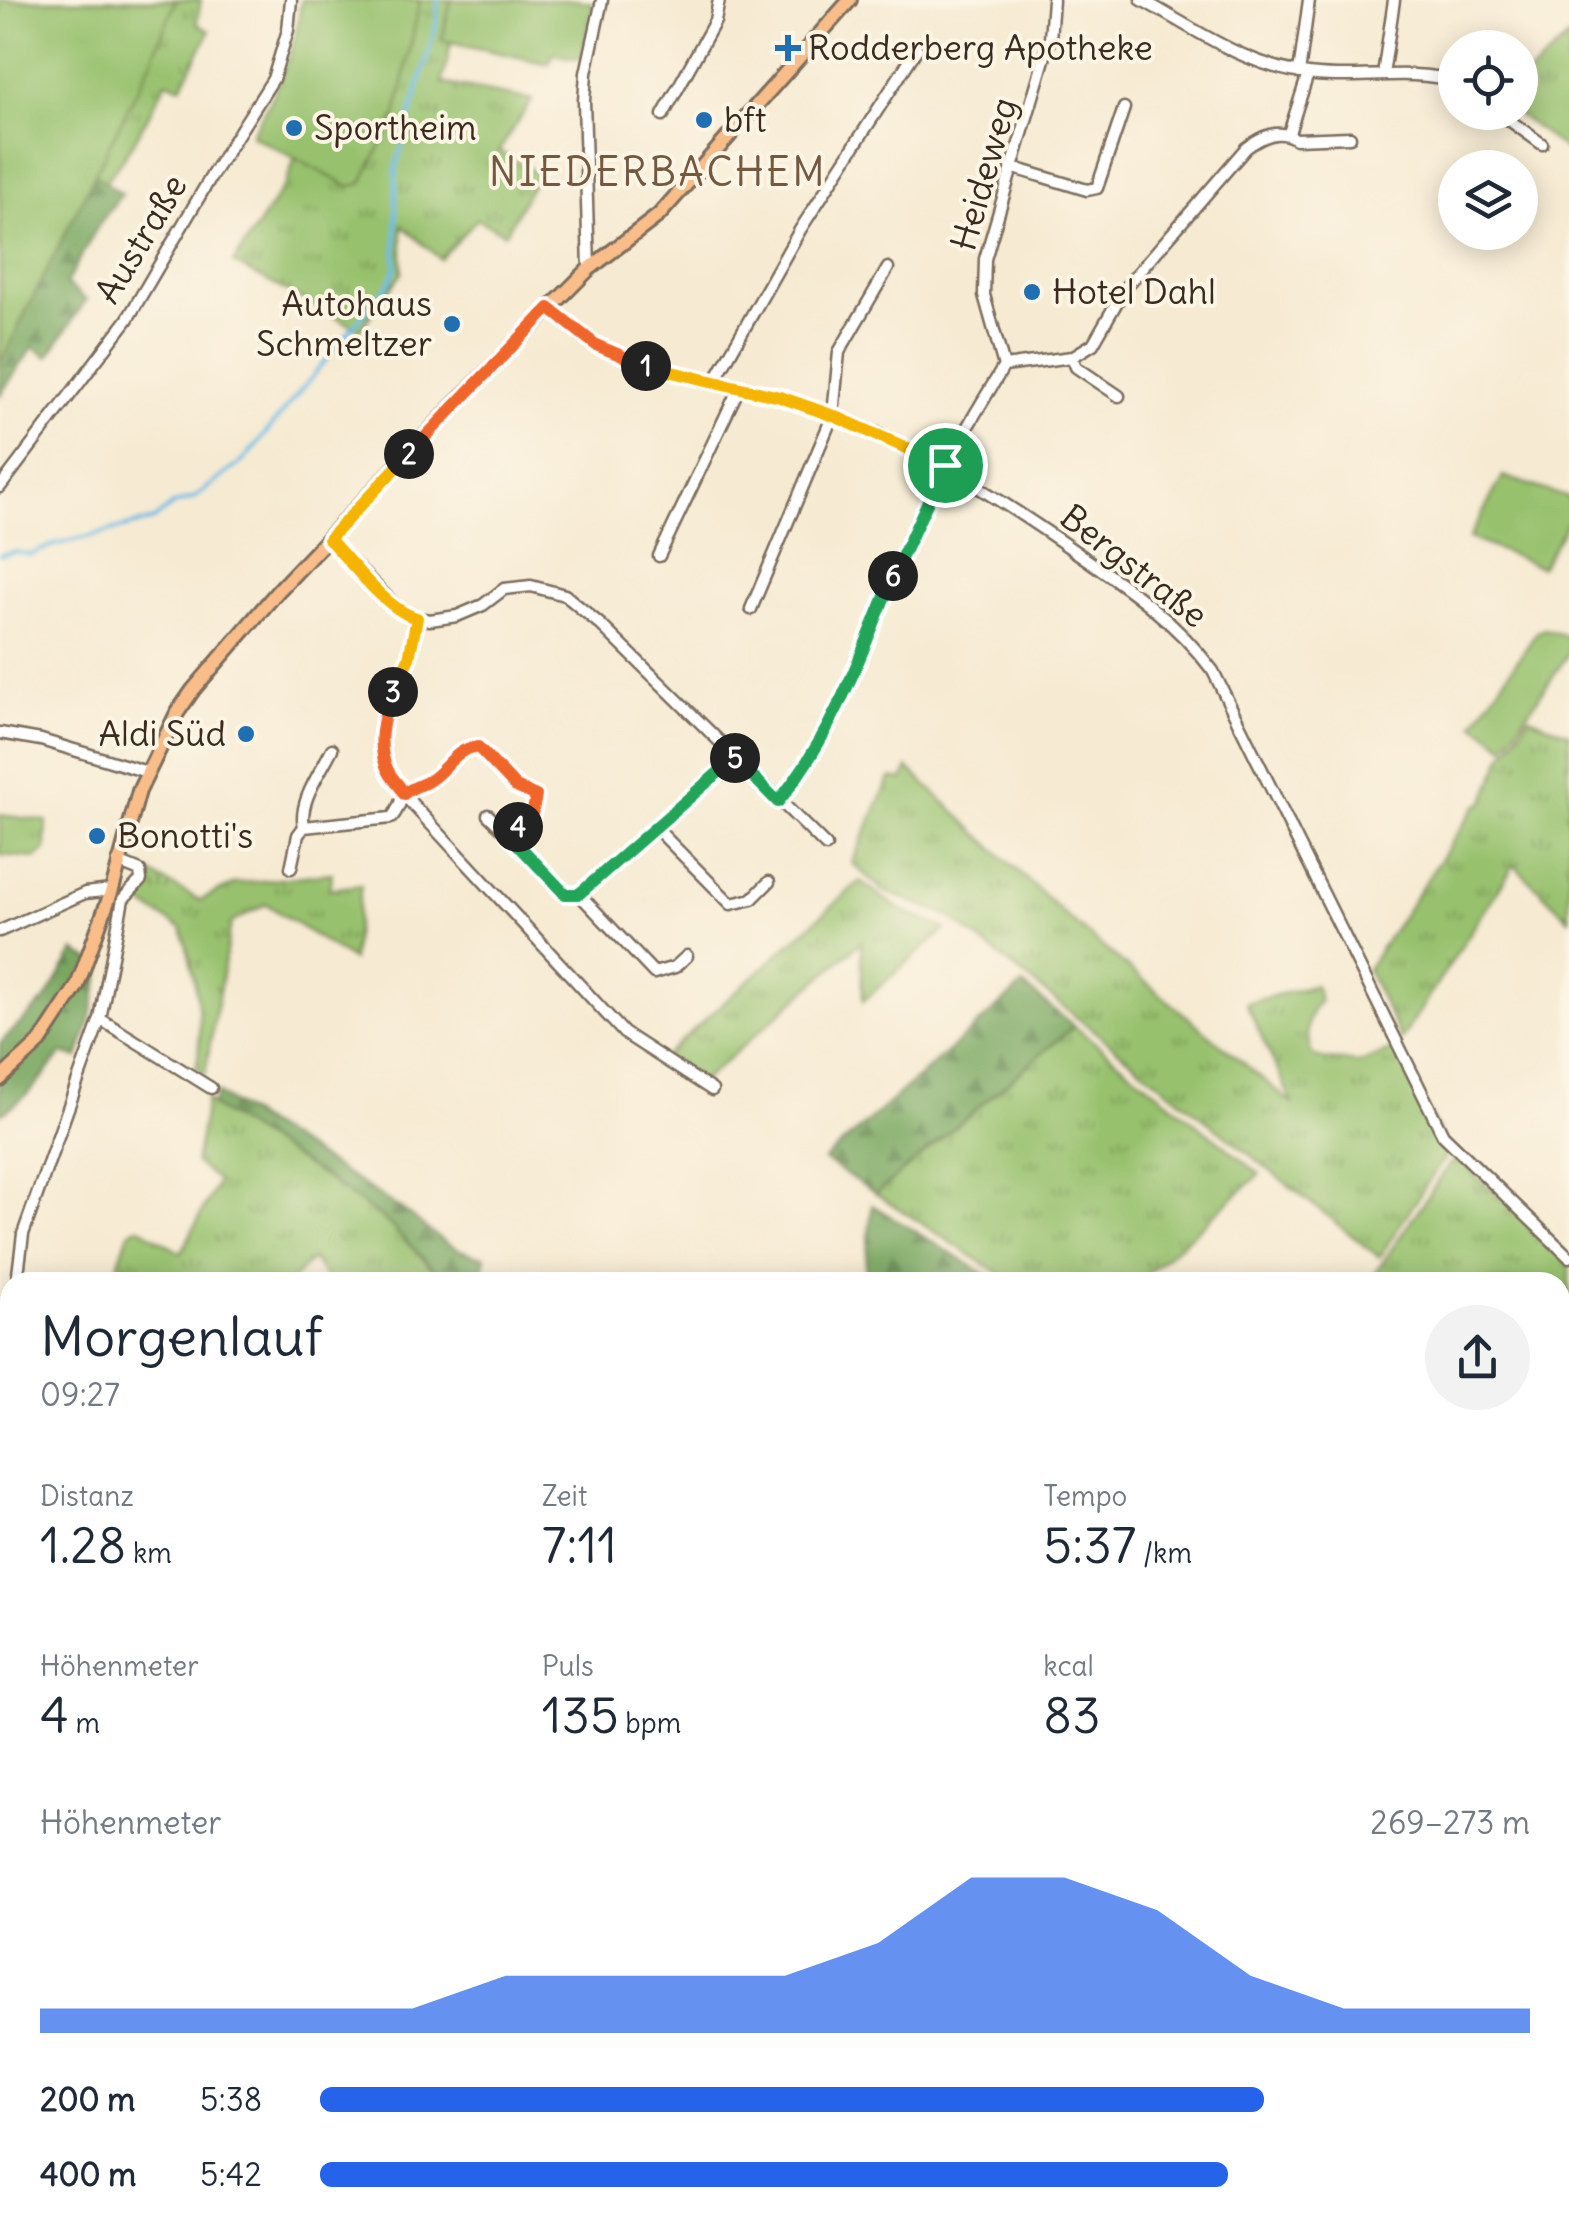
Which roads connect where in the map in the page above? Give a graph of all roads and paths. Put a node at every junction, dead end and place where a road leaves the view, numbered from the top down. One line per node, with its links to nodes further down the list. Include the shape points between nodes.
1 (292, 0): 30 (street, Austraße, via 274,79 126,320)
2 (602, 0): 20 (street, via 584,102)
3 (718, 0): 14 (street, via 714,21)
4 (850, 0): 20 (main road, via 659,216)
5 (1053, 0): 19 (street, Heideweg, via 1050,39)
6 (1142, 0): 10 (street, via 1241,55)
7 (1309, 0): 10 (street)
8 (1394, 0): 11 (street)
9 (917, 49): 25 (street, via 800,230)
10 (1304, 74): 11 (street); 16 (street)
11 (1384, 75): 12 (street)
12 (1438, 76)
13 (1124, 108): 19 (street, via 1097,188)
14 (663, 116)
15 (1523, 130): 18 (street)
16 (1289, 134): 17 (street); 23 (street, via 1246,148 1125,288 1098,338)
17 (1350, 137)
18 (1542, 144)
19 (1011, 167): 24 (street, Heideweg, via 985,259 984,296)
20 (590, 268): 22 (main road)
21 (888, 268): 28 (street, via 839,352)
22 (549, 308): 25 (street, Bergstraße, via 596,345 635,363); 31 (main road)
23 (1072, 357): 24 (street); 27 (street, via 1076,368)
24 (1004, 366): 29 (street)
25 (714, 382): 26 (street, Bergstraße)
26 (739, 388): 28 (street, Bergstraße); 32 (street)
27 (1119, 396)
28 (834, 416): 29 (street, Bergstraße); 33 (street)
29 (945, 465): 40 (street, via 841,702 805,769); 57 (street, Bergstraße, via 1120,582 1196,647 1252,744 1443,1135)
30 (0, 487)
31 (329, 539): 34 (street, via 388,601); 38 (main road, via 193,690)
32 (659, 556)
33 (751, 609)
34 (417, 618): 37 (street, via 457,616 504,589 531,586 565,595); 39 (street, via 382,724 384,762)
35 (0, 733): 38 (street)
36 (332, 749): 42 (street, via 305,802)
37 (734, 757): 40 (street); 43 (street)
38 (148, 772): 46 (main road)
39 (404, 794): 42 (street, via 391,818); 44 (street, via 463,750 478,747 516,787 536,796 532,815); 56 (street, via 624,1033)
40 (778, 802): 45 (street)
41 (488, 815): 44 (street)
42 (304, 827): 47 (street)
43 (656, 828): 48 (street, via 731,904 752,899); 50 (street)
44 (509, 835): 50 (street, via 565,894)
45 (826, 846)
46 (118, 862): 49 (main road); 53 (street, via 140,871 141,880 122,899)
47 (291, 868)
48 (769, 882)
49 (112, 890): 51 (street, via 85,893); 54 (main road, via 78,986 40,1042)
50 (579, 894): 52 (street, via 654,973)
51 (0, 931)
52 (687, 956)
53 (100, 1019): 55 (street); 58 (street, via 23,1234)
54 (0, 1079)
55 (212, 1088)
56 (712, 1090)
57 (1569, 1257)
58 (18, 1272)

